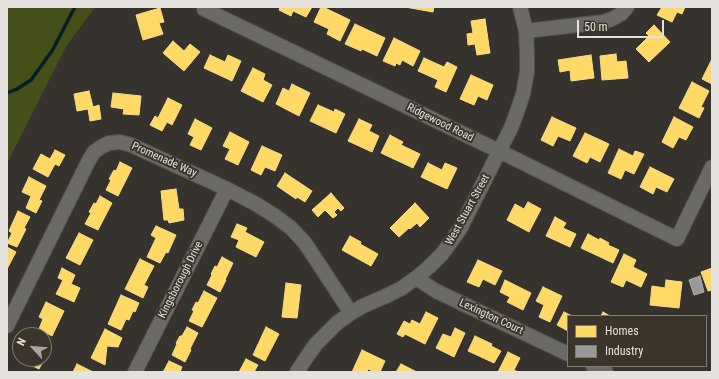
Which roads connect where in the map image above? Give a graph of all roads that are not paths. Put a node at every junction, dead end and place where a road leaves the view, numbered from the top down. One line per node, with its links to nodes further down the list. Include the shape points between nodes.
1 (204, 7): 5 (street, Ridgewood Road)
2 (520, 7): 4 (street, West Stuart Street)
3 (627, 7): 4 (street, via 621,14 603,22)
4 (526, 31): 5 (street, West Stuart Street, via 527,72 523,94)
5 (499, 151): 6 (street, Ridgewood Road, via 677,239); 8 (street, West Stuart Street, via 452,241 434,263)
6 (712, 167)
7 (227, 189): 9 (street, Promenade Way, via 256,204 291,228 305,243); 10 (street, Promenade Way, via 131,145 120,142 101,147 89,160); 14 (street, Kingsborough Drive)
8 (416, 278): 9 (street, West Stuart Street, via 402,288); 11 (street, Lexington Court, via 436,291)
9 (351, 313): 13 (street, West Stuart Street, via 316,344)
10 (7, 326)
11 (567, 354)
12 (595, 367): 15 (street)
13 (300, 371)
14 (135, 372)
15 (606, 372)

